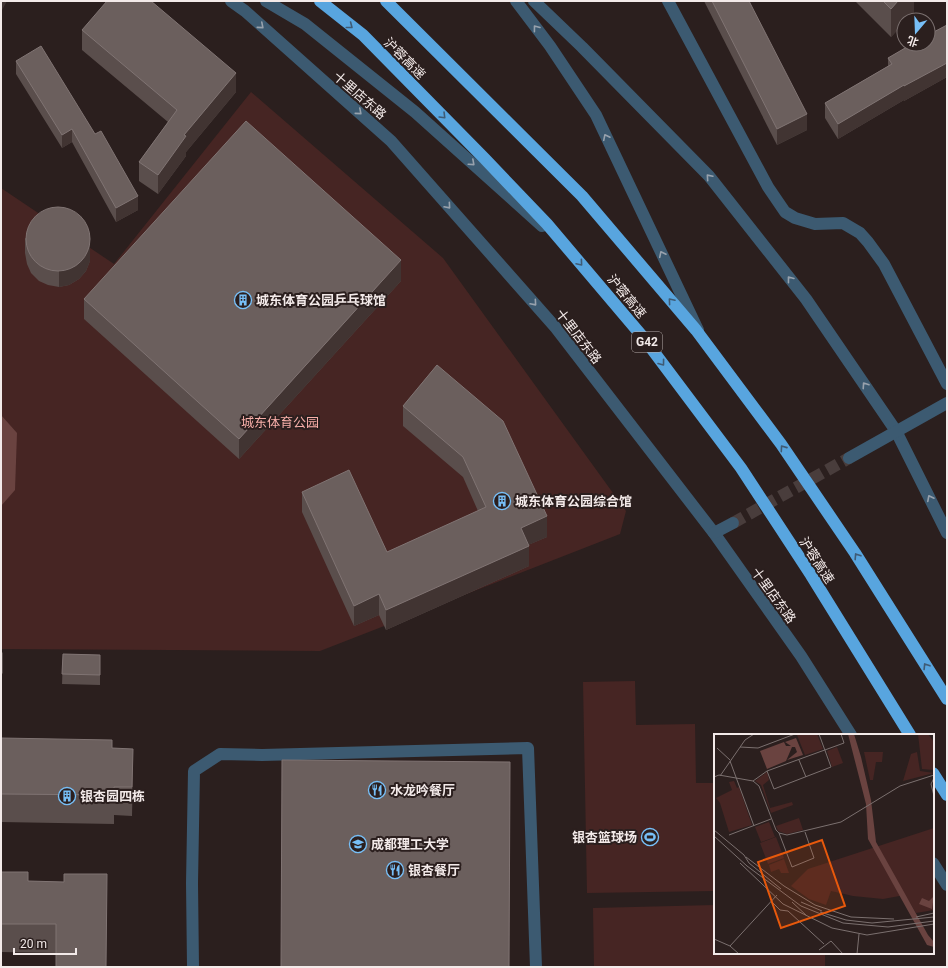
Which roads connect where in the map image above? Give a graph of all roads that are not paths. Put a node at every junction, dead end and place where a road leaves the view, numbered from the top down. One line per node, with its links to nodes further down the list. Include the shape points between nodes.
1 (231, 1): 15 (street, 十里店东路, one-way to 15, via 392,141 556,328)
2 (266, 1): 8 (street, one-way to 8, via 305,24 415,112)
3 (320, 1): 8 (highway, 沪蓉高速 / G42, one-way to 8, via 368,40 485,159)
4 (386, 1): 9 (highway, one-way to 4, via 582,196)
5 (516, 1): 9 (street, one-way to 5, via 596,115)
6 (534, 1): 12 (street, one-way to 6, via 806,300 709,176)
7 (668, 1): 10 (street, via 768,187 785,212 815,224 843,224 860,233 884,264)
8 (567, 248): 19 (highway, 沪蓉高速 / G42, one-way to 19, via 642,336 741,468)
9 (703, 340): 17 (highway, one-way to 9, via 855,553 781,444)
10 (947, 384)
11 (947, 403): 12 (street)
12 (896, 431): 13 (street); 16 (street, one-way to 12)
13 (849, 458)
14 (733, 523): 15 (street)
15 (714, 533): 18 (street, 十里店东路, via 801,656)
16 (947, 533)
17 (947, 699)
18 (850, 734)
19 (909, 734)
20 (934, 775): 21 (highway)
21 (947, 795)
22 (934, 865): 23 (street)
23 (947, 885)
24 (193, 967): 25 (street, via 194,771 220,754 528,748)
25 (536, 967)

